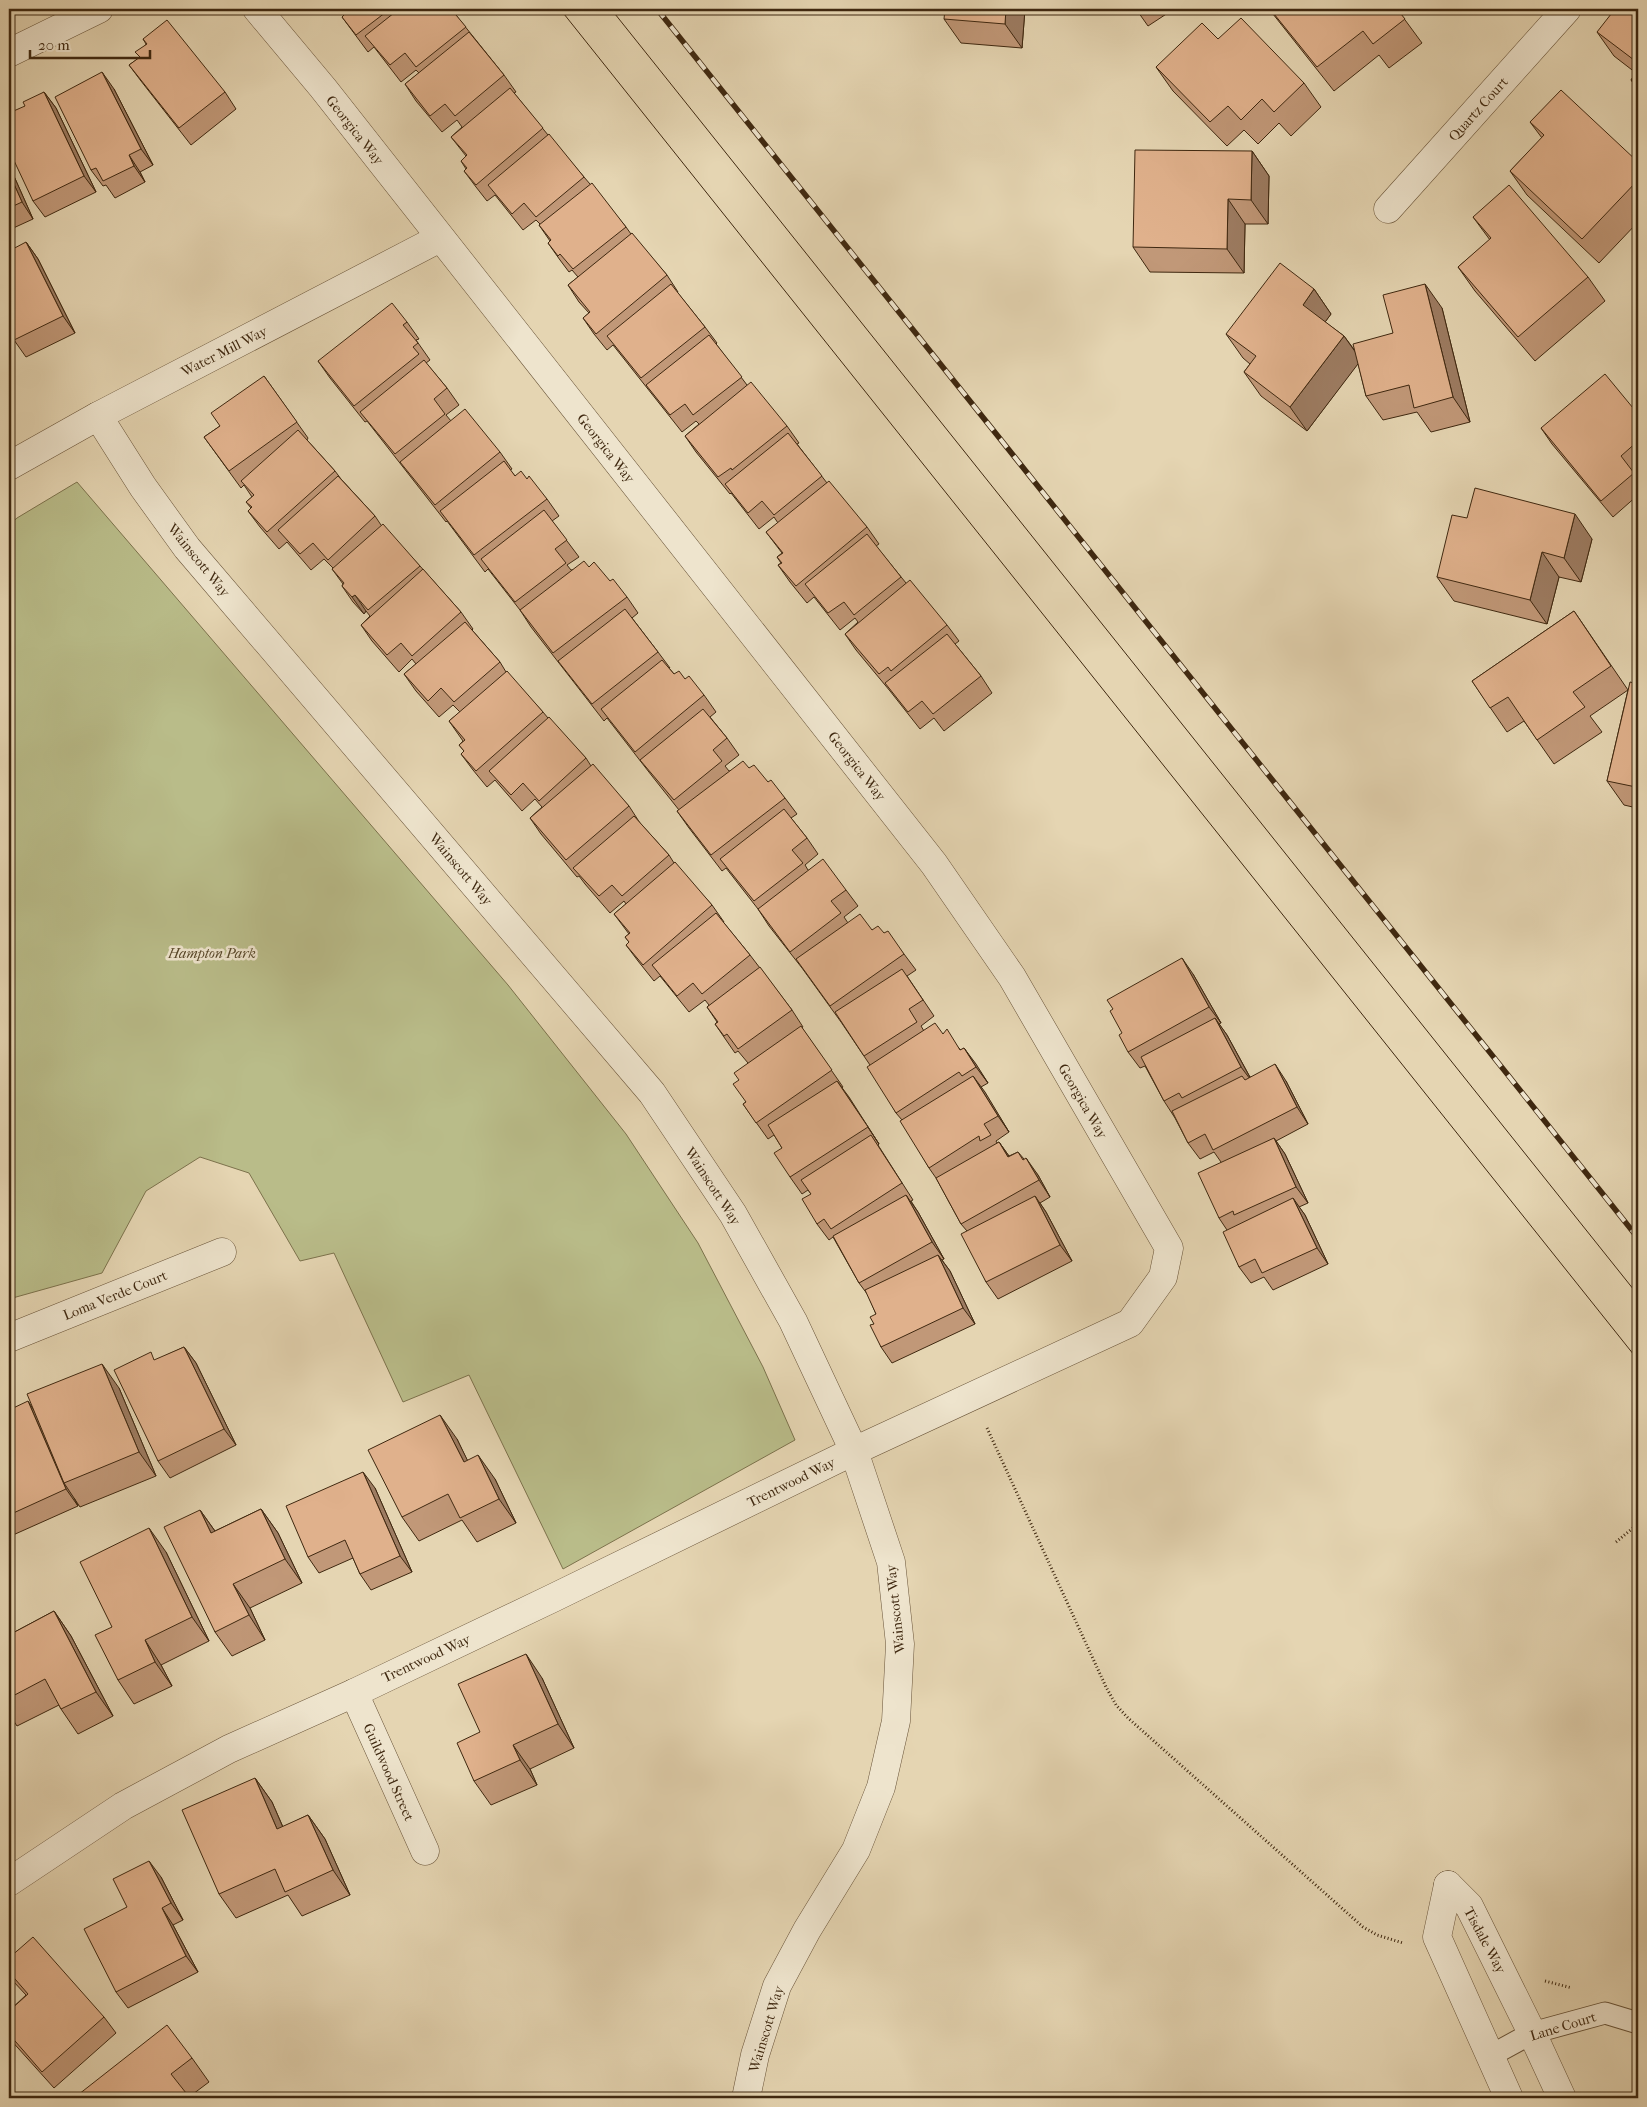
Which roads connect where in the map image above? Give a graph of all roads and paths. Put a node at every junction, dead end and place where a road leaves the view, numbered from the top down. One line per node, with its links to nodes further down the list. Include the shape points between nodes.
1 (99, 9): 4 (street)
2 (257, 9): 6 (street, Georgica Way)
3 (1567, 9): 5 (street, Quartz Court)
4 (9, 54)
5 (1388, 209)
6 (440, 238): 7 (street, Water Mill Way); 11 (street, Georgica Way, via 934,864 1012,977 1168,1248 1163,1277 1130,1323)
7 (98, 416): 8 (street, Water Mill Way); 12 (street, Wainscott Way, via 187,548 652,1093 742,1231 793,1321)
8 (9, 466)
9 (222, 1252): 10 (street, Loma Verde Court)
10 (9, 1338)
11 (973, 1396): 12 (street, Georgica Way); 18 (path, via 1116,1705 1363,1927 1377,1935)
12 (854, 1452): 15 (street, Trentwood Way); 24 (street, Wainscott Way, via 891,1562 900,1644 896,1721 881,1787 856,1850 807,1930 778,1986 755,2056)
13 (1638, 1524): 14 (path)
14 (1616, 1542)
15 (354, 1693): 16 (street, Guildwood Street); 17 (street, Trentwood Way, via 229,1749 123,1806)
16 (425, 1851)
17 (9, 1882)
18 (1445, 1954): 19 (street, Tisdale Way, via 1437,1937 1448,1885 1469,1906); 23 (street, Tisdale Way)
19 (1500, 1969): 20 (path); 22 (street, Tisdale Way)
20 (1576, 1990)
21 (1638, 2022): 22 (lane, Lane Court, via 1605,2013)
22 (1532, 2033): 23 (lane, Lane Court); 26 (street, Tisdale Way)
23 (1490, 2056): 25 (street, Tisdale Way)
24 (746, 2098)
25 (1509, 2098)
26 (1562, 2098)

